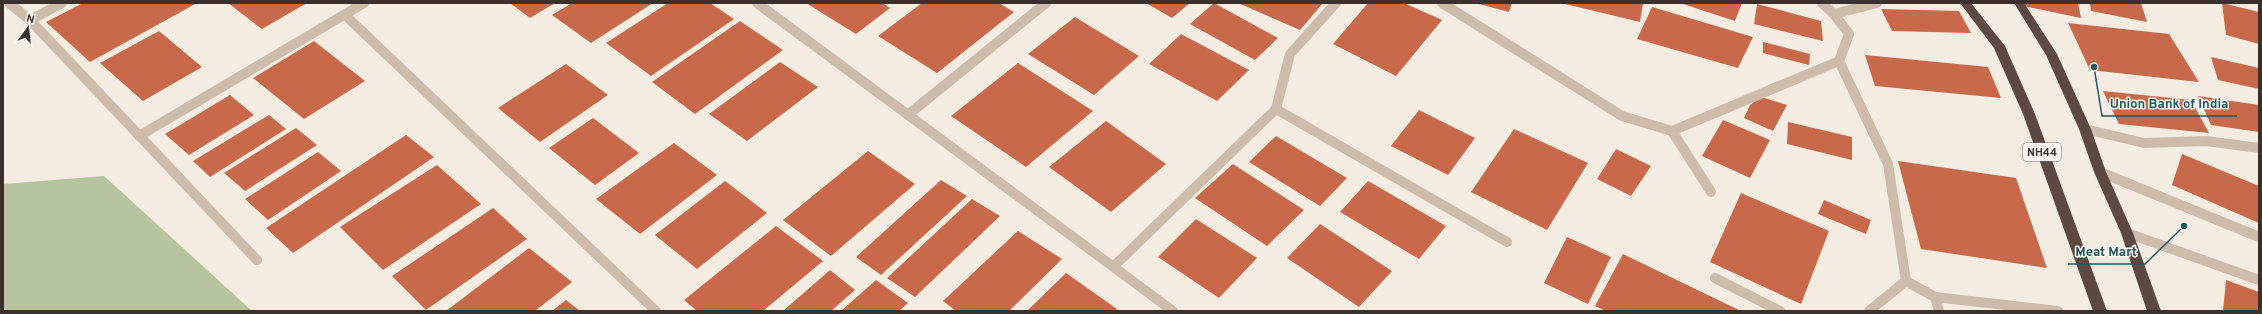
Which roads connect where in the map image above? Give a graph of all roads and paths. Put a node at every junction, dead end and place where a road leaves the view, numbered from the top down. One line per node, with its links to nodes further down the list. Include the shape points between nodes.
1 (10, 3): 14 (street)
2 (62, 3): 14 (street)
3 (364, 3): 13 (street)
4 (1046, 3): 17 (street)
5 (1336, 3): 16 (street, via 1290,54)
6 (1442, 3): 19 (street, via 1622,116)
7 (1822, 3): 12 (street)
8 (1877, 3): 12 (street)
9 (1965, 3): 39 (highway, NH44, via 1999,46 2029,114)
10 (2019, 3): 18 (highway, via 2051,54)
11 (764, 5): 17 (street)
12 (1834, 14): 15 (street, via 1849,34)
13 (345, 15): 20 (street); 33 (street)
14 (30, 20): 20 (street)
15 (1839, 61): 19 (street); 31 (street, via 1888,164)
16 (1276, 109): 26 (street); 28 (street)
17 (910, 114): 28 (street)
18 (2085, 130): 21 (street, via 2144,143 2206,141); 22 (highway)
19 (1672, 131): 23 (street)
20 (139, 136): 27 (street)
21 (2259, 148)
22 (2100, 172): 24 (highway); 25 (street)
23 (1711, 192)
24 (2126, 233): 30 (street); 40 (highway)
25 (2259, 237)
26 (1507, 242)
27 (257, 260)
28 (1114, 266): 34 (street)
29 (1715, 278): 35 (street)
30 (2259, 280)
31 (1906, 281): 32 (street); 36 (street)
32 (1935, 297): 37 (street); 38 (street)
33 (656, 311)
34 (1173, 311)
35 (1780, 311)
36 (1869, 311)
37 (1939, 311)
38 (2058, 311)
39 (2100, 311)
40 (2154, 311)

